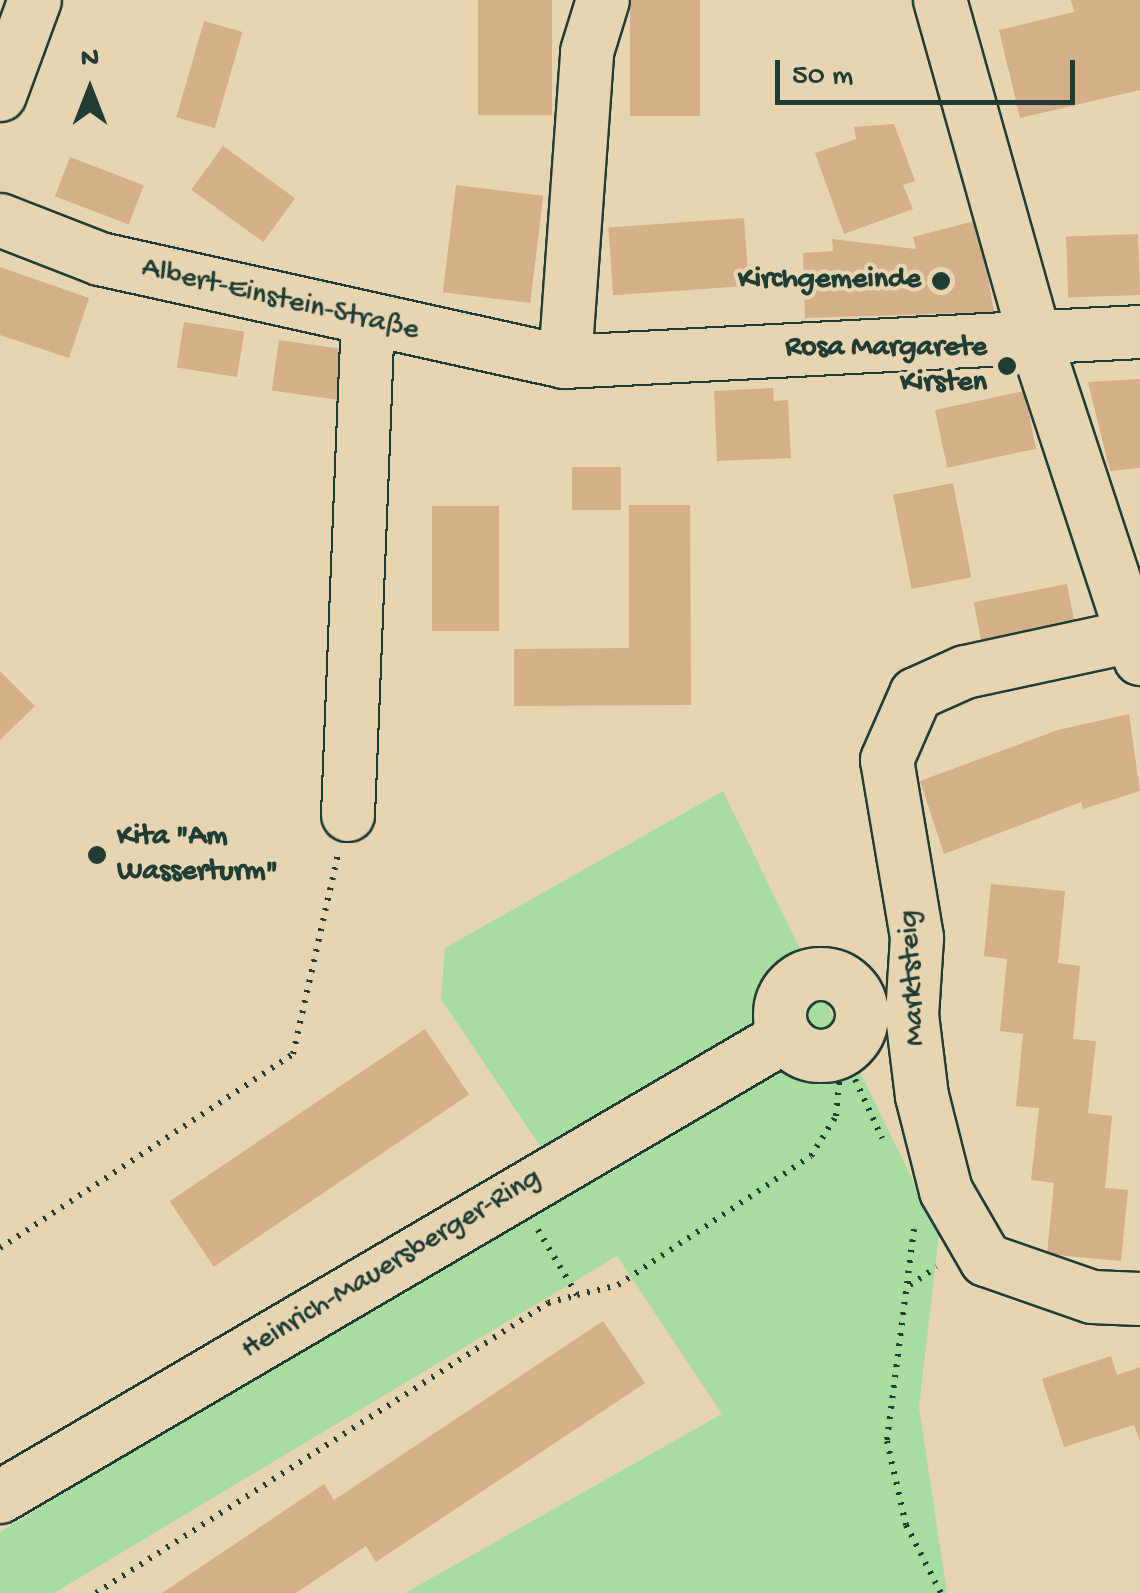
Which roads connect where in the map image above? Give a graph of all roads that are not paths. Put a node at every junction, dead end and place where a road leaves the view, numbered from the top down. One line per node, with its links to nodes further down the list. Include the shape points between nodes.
1 (34, 0): 4 (street)
2 (603, 0): 9 (street, via 587,52)
3 (940, 0): 8 (street, Marktsteig)
4 (0, 95)
5 (0, 220): 6 (street, Albert-Einstein-Straße, via 100,259)
6 (368, 324): 9 (street, Albert-Einstein-Straße); 11 (street)
7 (1140, 332): 8 (street, Albert-Einstein-Straße)
8 (1035, 339): 9 (street, Albert-Einstein-Straße); 10 (street, Marktsteig)
9 (565, 362)
10 (1136, 648): 13 (street, Marktsteig, via 964,672 916,694 887,760 917,938 912,1015 922,1096 946,1191 986,1260 1092,1296)
11 (348, 815)
12 (786, 1036): 12 (street, via 780,1015 791,987 830,975 854,991 862,1015 842,1051 813,1056); 14 (street, Heinrich-Mauersberger-Ring)
13 (1140, 1299)
14 (0, 1497)

